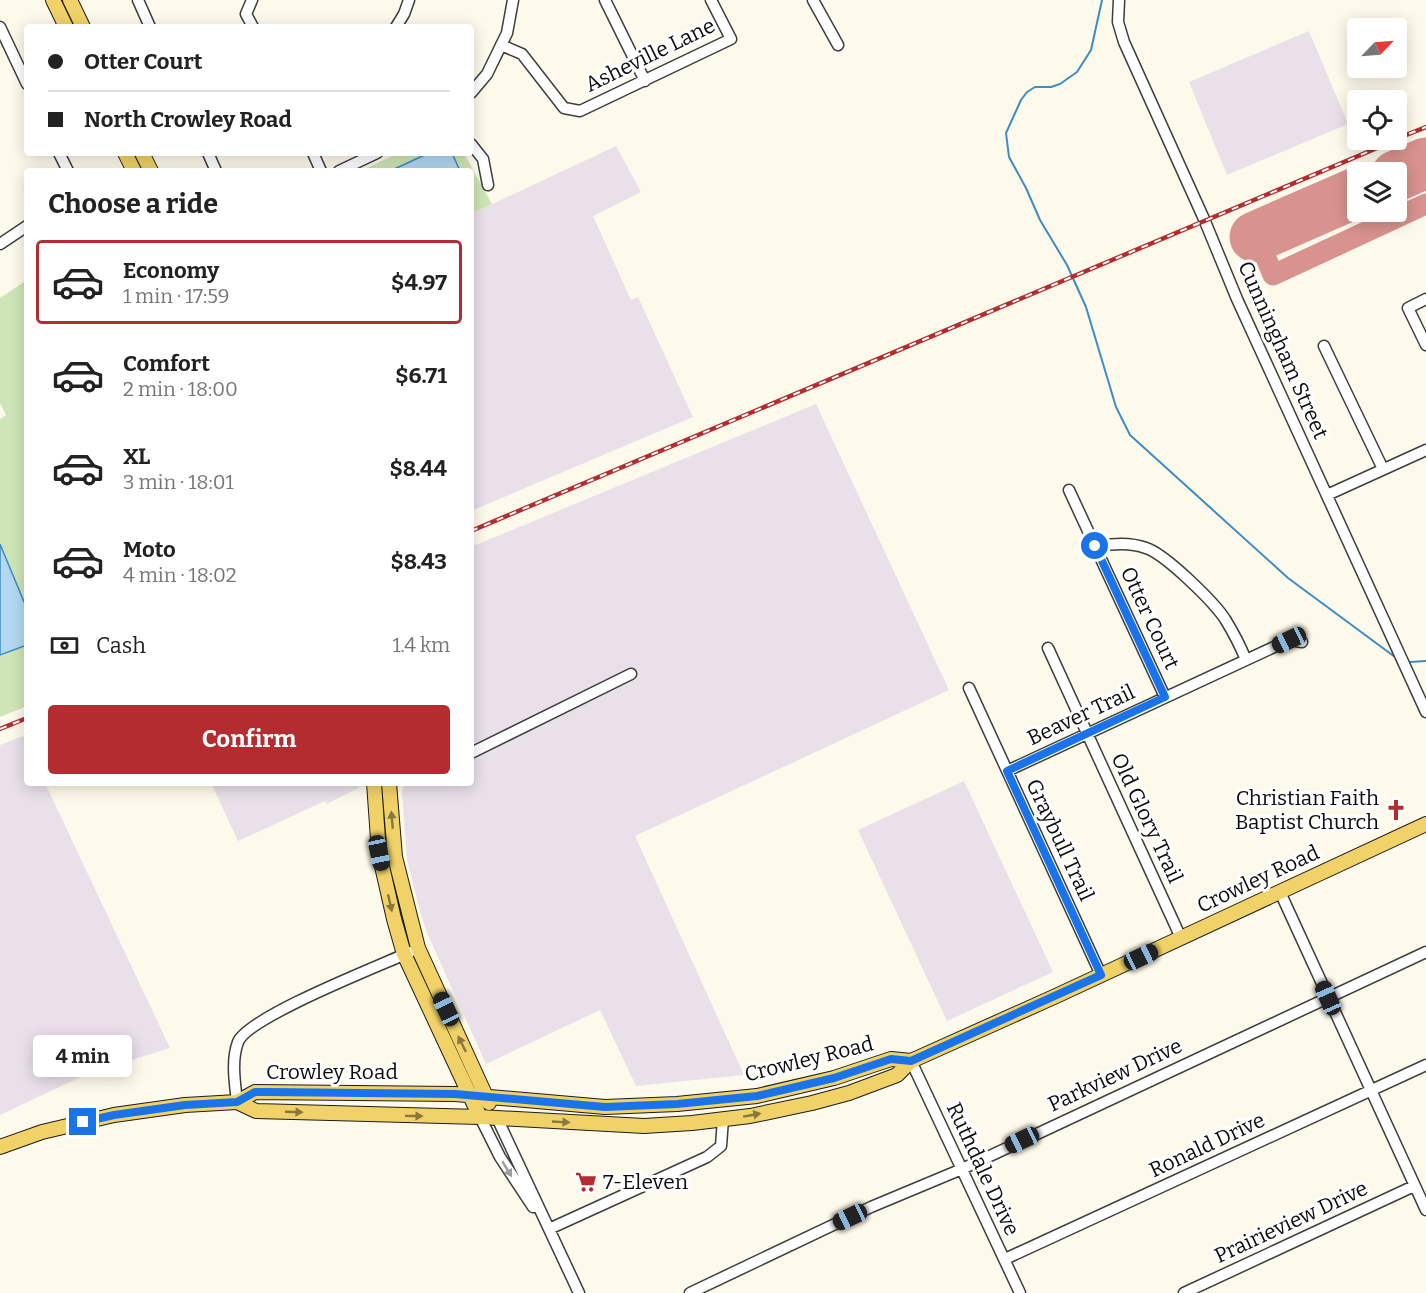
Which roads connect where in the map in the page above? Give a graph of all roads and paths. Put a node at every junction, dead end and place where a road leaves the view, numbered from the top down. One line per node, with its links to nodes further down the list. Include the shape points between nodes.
1 (53, 0): 11 (main road)
2 (70, 0): 12 (main road)
3 (138, 0): 13 (street)
4 (252, 0): 14 (street, via 246,14)
5 (409, 0): 15 (street)
6 (513, 0): 17 (street)
7 (605, 0): 20 (street)
8 (711, 0): 20 (street, Asheville Lane, via 732,39)
9 (813, 0): 18 (street)
10 (1119, 0): 34 (street, Cunningham Street, via 1118,22 1124,42)
11 (65, 24)
12 (82, 24)
13 (149, 24)
14 (251, 24)
15 (398, 24)
16 (0, 27): 19 (street)
17 (501, 45): 20 (street, Asheville Lane, via 522,54 564,108 580,111); 21 (street, via 487,74)
18 (838, 45)
19 (24, 78)
20 (645, 81)
21 (474, 89)
22 (474, 148): 25 (street, via 483,159)
23 (371, 156): 24 (street)
24 (345, 168)
25 (488, 185)
26 (24, 228): 27 (street)
27 (0, 244)
28 (1426, 299): 29 (street, via 1408,308)
29 (1426, 345)
30 (1324, 346): 32 (street)
31 (1426, 450): 32 (street)
32 (1383, 469): 34 (street)
33 (1070, 490): 35 (street, Otter Court)
34 (1327, 495): 42 (street, Cunningham Street)
35 (1095, 546): 38 (street, via 1132,544 1160,556 1223,616); 41 (street, Otter Court)
36 (1302, 642): 38 (street, Beaver Trail, via 1289,640)
37 (1047, 648): 43 (street, Old Glory Trail)
38 (1246, 660): 41 (street, Beaver Trail)
39 (631, 674): 44 (street)
40 (969, 688): 45 (street, Graybull Trail)
41 (1165, 697): 43 (street, Beaver Trail)
42 (1426, 712)
43 (1087, 734): 45 (street, Beaver Trail); 50 (street, Old Glory Trail)
44 (474, 752)
45 (1007, 771): 54 (street, Graybull Trail)
46 (374, 786): 53 (main road, one-way to 53, via 379,853)
47 (389, 786): 51 (main road, one-way to 47, via 395,857)
48 (1426, 824): 49 (main road, Crowley Road)
49 (1280, 892): 50 (main road, Crowley Road); 55 (street)
50 (1181, 938): 54 (main road, Crowley Road)
51 (418, 948): 53 (street); 60 (main road, one-way to 51)
52 (1426, 952): 55 (street, Parkview Drive)
53 (404, 954): 59 (main road); 61 (street, via 285,1009 245,1033 238,1041 236,1054)
54 (1101, 975): 56 (main road, Crowley Road)
55 (1328, 998): 58 (street); 66 (street, Parkview Drive)
56 (911, 1061): 60 (main road, Crowley Road, via 891,1059 834,1078 757,1096 677,1104 605,1107); 64 (main road, Crowley Road, one-way to 56, via 812,1103 849,1092 897,1075); 66 (street, Ruthdale Drive)
57 (1426, 1065): 58 (street, Ronald Drive)
58 (1371, 1091): 67 (street); 70 (street, Ronald Drive)
59 (470, 1095): 60 (main road, Crowley Road); 61 (main road, Crowley Road, via 255,1092); 62 (main road)
60 (487, 1097): 63 (main road)
61 (237, 1102): 62 (main road, Crowley Road, one-way to 62, via 256,1111); 65 (main road, via 114,1115)
62 (480, 1117): 63 (main road, Crowley Road); 69 (street, one-way to 69, via 515,1182)
63 (496, 1118): 64 (main road, Crowley Road, one-way to 64, via 644,1126); 69 (street)
64 (723, 1119): 69 (street, via 721,1146 708,1157)
65 (0, 1146)
66 (962, 1168): 70 (street, Ruthdale Drive); 72 (street, Parkview Drive)
67 (1414, 1186): 68 (street); 74 (street, Prairieview Drive)
68 (1426, 1210)
69 (549, 1229): 71 (street)
70 (1005, 1259): 73 (street, Ruthdale Drive)
71 (579, 1293)
72 (690, 1293)
73 (1020, 1293)
74 (1184, 1293)

